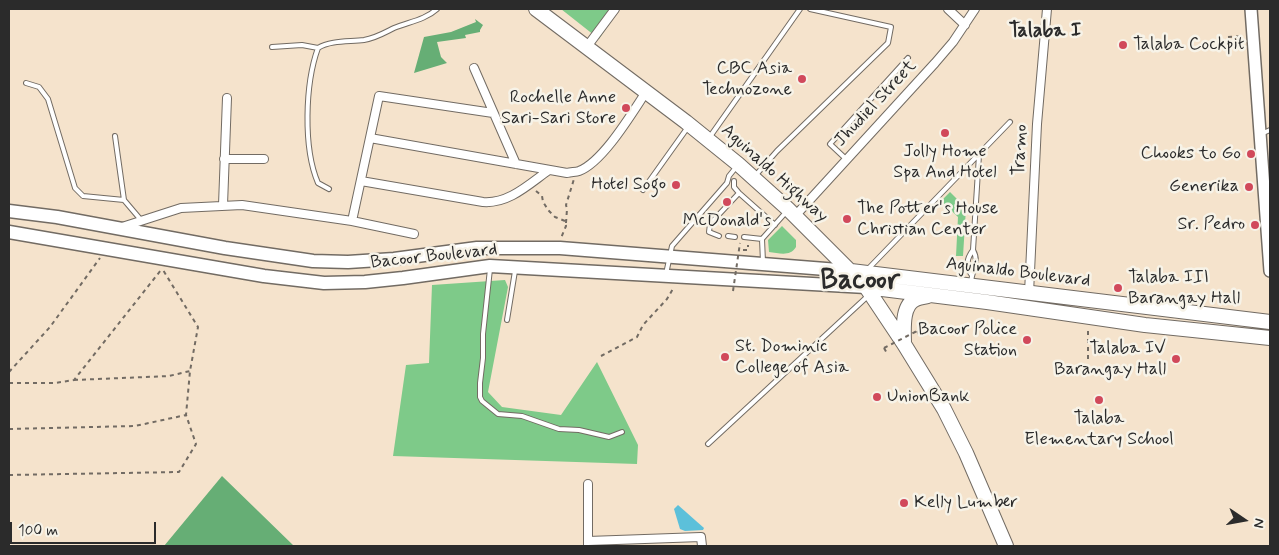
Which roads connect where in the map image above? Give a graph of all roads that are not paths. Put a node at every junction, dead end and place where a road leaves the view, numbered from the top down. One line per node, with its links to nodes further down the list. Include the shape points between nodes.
1 (436, 9): 12 (lane, via 428,16 379,36 325,44)
2 (536, 9): 13 (highway, Aguinaldo Highway)
3 (615, 9): 13 (street)
4 (800, 9): 25 (lane)
5 (810, 9): 32 (lane, via 891,27 888,43 777,151)
6 (948, 9): 10 (street)
7 (974, 9): 10 (street, Jhudiel Street)
8 (1047, 9): 66 (street, Tramo, via 1037,124)
9 (1251, 9): 22 (main road)
10 (965, 25): 29 (street, Jhudiel Street, via 935,63)
11 (272, 47): 12 (lane, via 302,45)
12 (318, 48): 36 (lane, via 311,82 307,133 314,174 318,183)
13 (586, 48): 17 (highway, Aguinaldo Highway)
14 (908, 58): 29 (lane, via 830,144)
15 (474, 68): 19 (street)
16 (26, 83): 39 (lane, via 39,87 48,99 75,188 83,196)
17 (646, 92): 21 (highway, Aguinaldo Highway); 31 (street, via 609,144 591,163 574,172)
18 (227, 98): 27 (street)
19 (494, 113): 24 (street, via 379,96); 30 (street)
20 (1010, 122): 26 (lane)
21 (690, 125): 25 (highway, Aguinaldo Highway); 37 (lane)
22 (1265, 132): 62 (main road)
23 (115, 136): 39 (lane)
24 (370, 138): 30 (street); 33 (street)
25 (708, 140): 32 (highway, Aguinaldo Highway)
26 (979, 154): 55 (lane); 61 (lane)
27 (224, 159): 28 (street); 40 (street)
28 (264, 159)
29 (847, 159): 42 (street, Jhudiel Street)
30 (516, 164): 31 (street)
31 (549, 170): 33 (street, via 505,199 488,202)
32 (745, 170): 34 (lane); 35 (lane, via 729,176); 42 (highway, Aguinaldo Highway)
33 (361, 181): 44 (street)
34 (734, 181): 35 (lane); 38 (lane)
35 (727, 183): 56 (lane, via 672,246)
36 (329, 189)
37 (643, 190)
38 (738, 193): 45 (lane); 49 (lane, via 710,224 710,232)
39 (124, 200): 43 (lane)
40 (223, 205): 43 (street, via 181,208); 44 (street)
41 (9, 211): 46 (main road, Bacoor Boulevard)
42 (791, 212): 45 (lane); 61 (highway, Aguinaldo Highway)
43 (141, 220): 46 (street)
44 (352, 220): 48 (street)
45 (774, 224): 53 (lane)
46 (118, 228): 54 (main road, Bacoor Boulevard, via 313,261 394,259 477,248)
47 (9, 232): 58 (main road, Bacoor Boulevard, via 264,276 324,283 365,282)
48 (414, 234)
49 (720, 236)
50 (728, 236): 51 (lane)
51 (735, 237)
52 (744, 237): 53 (lane)
53 (762, 239): 57 (lane)
54 (578, 250): 56 (main road, Bacoor Boulevard); 60 (main road)
55 (973, 250): 64 (lane, via 977,256); 64 (lane, via 968,256 967,268)
56 (669, 256): 57 (main road, Bacoor Boulevard); 63 (lane)
57 (763, 264): 61 (main road, Bacoor Boulevard)
58 (490, 266): 59 (main road, Bacoor Boulevard); 72 (lane, via 480,383 482,401 498,414 522,416 559,429 579,430 609,438)
59 (515, 267): 60 (main road, Bacoor Boulevard); 68 (lane)
60 (577, 271): 63 (main road, Bacoor Boulevard)
61 (858, 272): 64 (highway, Aguinaldo Boulevard); 65 (highway, Aguinaldo Highway)
62 (1270, 272)
63 (670, 277): 65 (main road, Bacoor Boulevard)
64 (971, 280): 66 (highway, Aguinaldo Boulevard)
65 (868, 291): 67 (highway, Aguinaldo Boulevard); 71 (highway, Aguinaldo Highway); 73 (lane)
66 (1029, 293): 69 (highway, Aguinaldo Boulevard)
67 (931, 295): 70 (highway, Aguinaldo Boulevard, via 1136,324); 71 (highway, via 910,304 904,321)
68 (507, 320)
69 (1270, 322)
70 (1270, 338)
71 (904, 344): 77 (highway, Aguinaldo Highway, via 960,441)
72 (622, 432)
73 (708, 444)
74 (588, 484): 75 (street)
75 (588, 544): 76 (street, via 701,537)
76 (702, 546)
77 (1006, 546)

